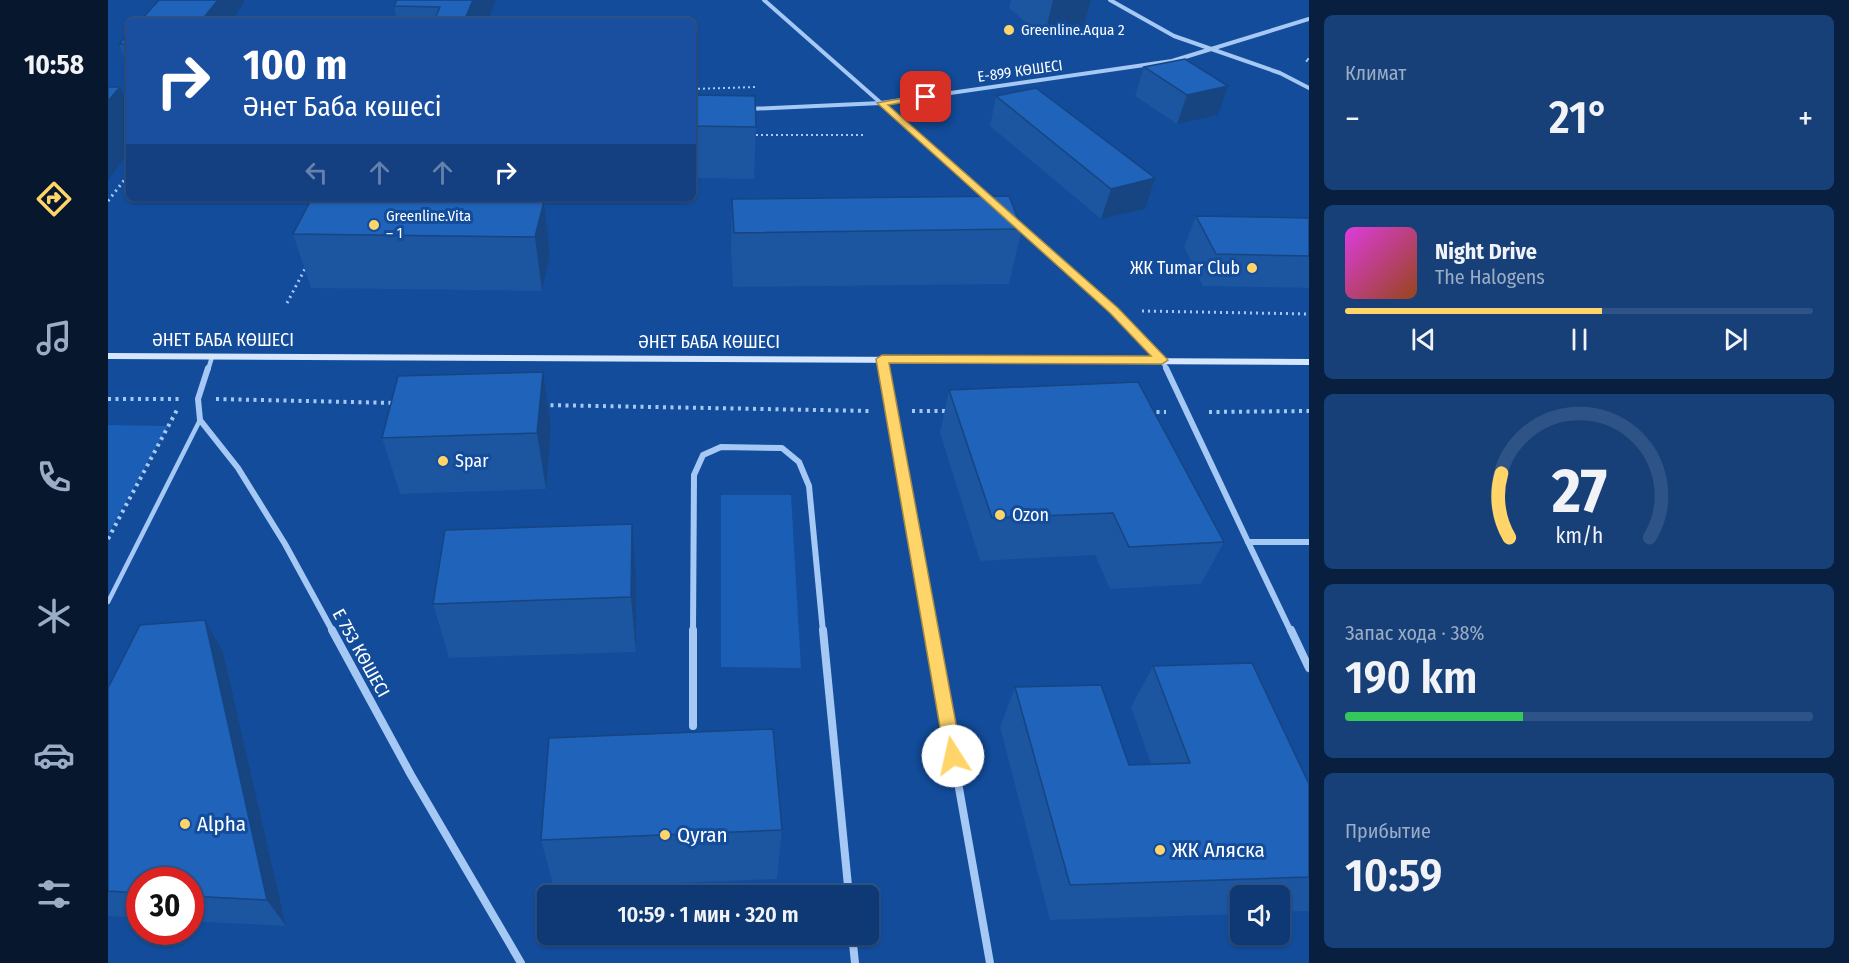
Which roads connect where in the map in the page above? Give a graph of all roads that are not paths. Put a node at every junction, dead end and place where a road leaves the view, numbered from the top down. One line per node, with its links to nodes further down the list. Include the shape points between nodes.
1 (764, 0): 6 (street)
2 (1110, 0): 4 (street, via 1174,36)
3 (1309, 19): 4 (street, Е-899 КӨШЕСІ)
4 (1213, 50): 5 (street, via 1280,73); 6 (street, Е-899 КӨШЕСІ, via 1172,62)
5 (1309, 88)
6 (881, 103): 7 (street, Е-899 КӨШЕСІ); 8 (street)
7 (738, 109)
8 (997, 207)
9 (1006, 214): 13 (street, via 1114,310)
10 (108, 356): 11 (street, ӘНЕТ БАБА КӨШЕСІ)
11 (212, 357): 12 (street, ӘНЕТ БАБА КӨШЕСІ); 15 (street, via 198,399)
12 (882, 359): 13 (street, ӘНЕТ БАБА КӨШЕСІ); 25 (street)
13 (1162, 360): 14 (street, ӘНЕТ БАБА КӨШЕСІ); 16 (street)
14 (1309, 362)
15 (200, 420): 18 (lane); 23 (street, Е 753 КӨШЕСІ, via 238,468 285,544 411,775)
16 (1248, 542): 17 (street); 19 (street)
17 (1309, 542)
18 (108, 602)
19 (1309, 668)
20 (693, 726): 21 (street, via 694,475 703,455 721,447 782,448 799,462 809,486)
21 (848, 885)
22 (853, 945): 24 (street)
23 (521, 963)
24 (855, 963)
25 (990, 963)

